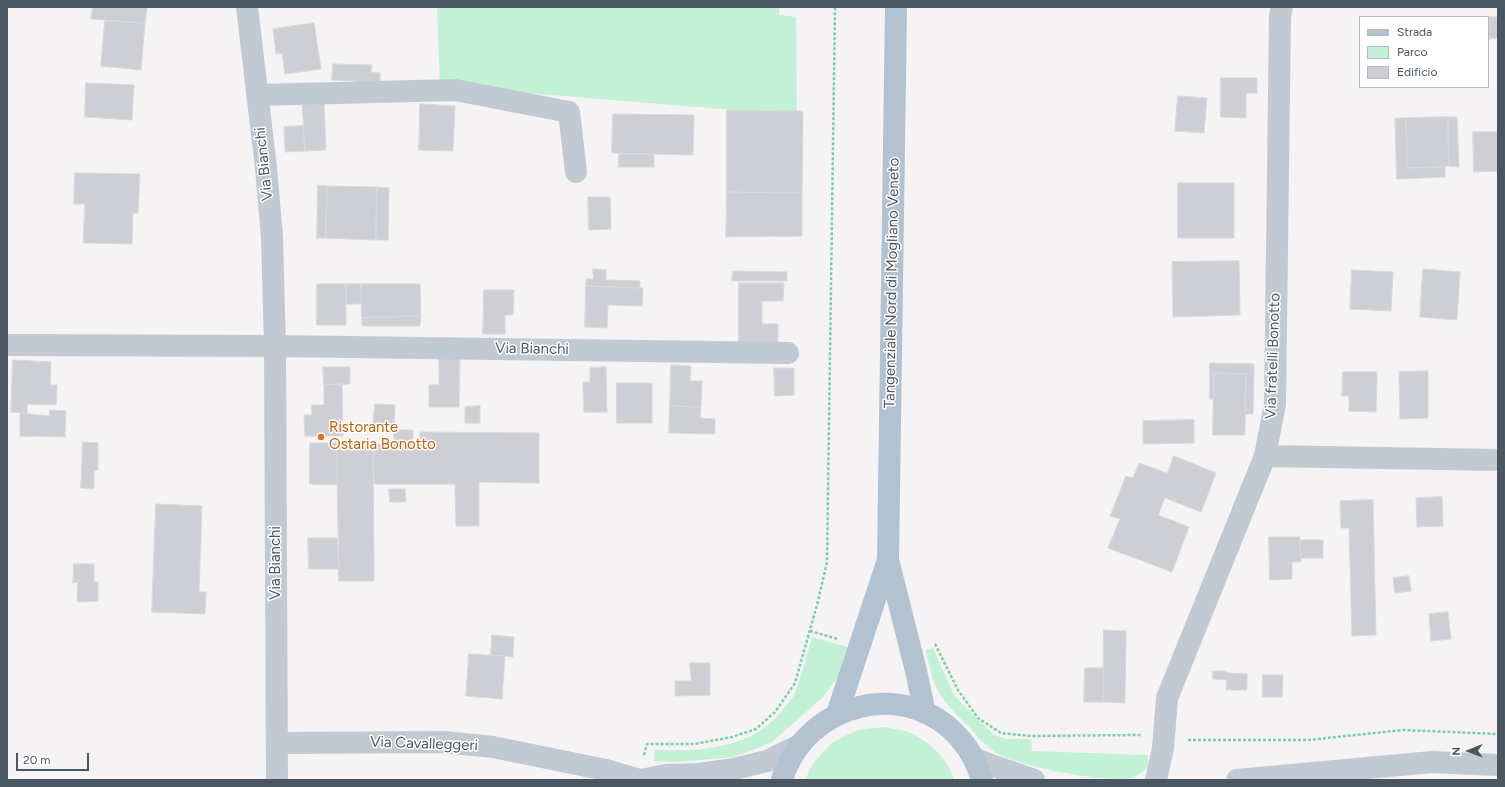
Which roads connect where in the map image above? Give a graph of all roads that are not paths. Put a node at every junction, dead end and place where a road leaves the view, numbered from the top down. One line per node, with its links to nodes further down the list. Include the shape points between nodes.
1 (247, 7): 4 (street, Via Bianchi)
2 (896, 7): 11 (main road, Tangenziale Nord di Mogliano Veneto)
3 (1282, 7): 9 (street, Via fratelli Bonotto, via 1275,404)
4 (256, 94): 5 (street, via 456,90 569,112); 7 (street, Via Bianchi, via 272,237)
5 (576, 172)
6 (7, 345): 7 (street, Via Bianchi)
7 (275, 346): 8 (street, Via Bianchi); 14 (street, Via Bianchi)
8 (788, 353)
9 (1265, 456): 10 (street); 23 (street, Via fratelli Bonotto, via 1167,698 1163,748)
10 (1498, 460)
11 (888, 560): 12 (main road); 13 (main road)
12 (925, 713): 13 (main road, via 881,703 859,706); 16 (main road, via 944,724 961,739)
13 (837, 714): 15 (main road, via 816,727)
14 (277, 743): 18 (street, Via Bianchi); 19 (street, Via Cavalleggeri, via 458,743 493,747 606,770)
15 (798, 746): 19 (street, via 767,761 734,769); 20 (main road)
16 (974, 758): 21 (main road); 22 (street)
17 (1498, 765): 24 (street, via 1432,762)
18 (277, 780)
19 (640, 780)
20 (782, 780)
21 (982, 780)
22 (1034, 780)
23 (1156, 780)
24 (1237, 780)

